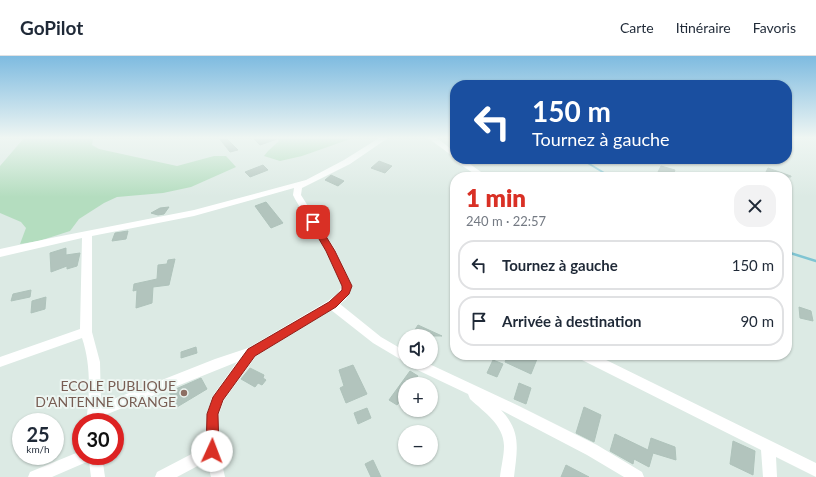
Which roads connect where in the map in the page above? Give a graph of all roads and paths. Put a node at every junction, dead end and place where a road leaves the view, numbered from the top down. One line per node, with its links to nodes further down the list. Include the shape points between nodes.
1 (354, 158): 4 (street)
2 (465, 164): 3 (street)
3 (477, 172)
4 (312, 180): 5 (street, via 194,213); 7 (street, via 298,188 297,195 331,251 347,286 342,296)
5 (87, 234): 6 (street); 8 (street)
6 (0, 253)
7 (332, 304): 9 (street); 10 (street, via 377,340)
8 (86, 332): 12 (street); 15 (street, via 95,367)
9 (252, 352): 16 (street, via 219,363); 18 (street, via 218,397 213,414)
10 (398, 353)
11 (594, 360): 17 (street)
12 (0, 362)
13 (428, 369): 14 (street)
14 (465, 387): 26 (street, via 501,419 508,430 512,445); 27 (street, via 592,450)
15 (93, 413)
16 (104, 413)
17 (768, 446): 21 (street); 28 (street)
18 (212, 451): 24 (street); 25 (street)
19 (72, 461): 22 (street)
20 (96, 465): 23 (street)
21 (816, 470)
22 (35, 477)
23 (98, 477)
24 (162, 477)
25 (218, 477)
26 (507, 477)
27 (637, 477)
28 (770, 477)

